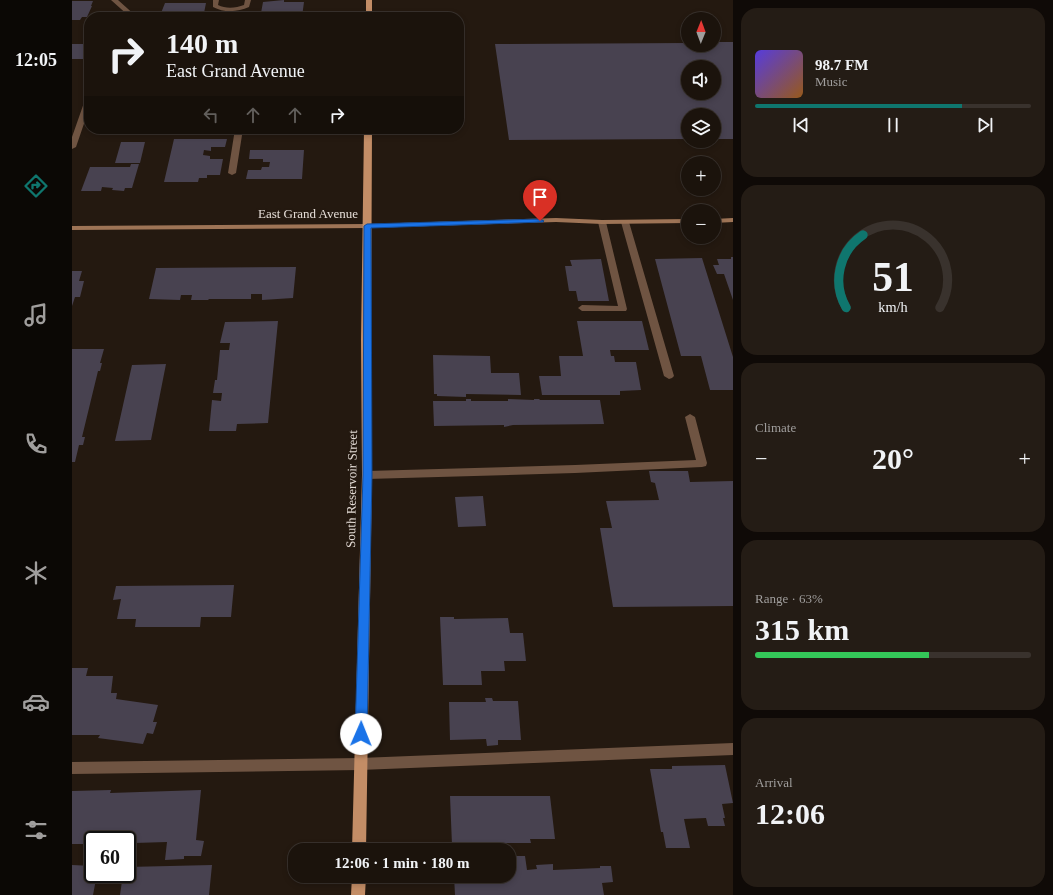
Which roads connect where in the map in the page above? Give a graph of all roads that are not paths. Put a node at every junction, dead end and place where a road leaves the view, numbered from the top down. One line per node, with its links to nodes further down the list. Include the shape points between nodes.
1 (114, 0): 6 (lane)
2 (216, 0): 5 (lane, via 217,8)
3 (248, 0): 5 (lane, via 247,6)
4 (369, 0): 8 (main road)
5 (232, 8): 7 (lane)
6 (128, 12)
7 (232, 12)
8 (368, 12)
9 (84, 113): 12 (lane)
10 (237, 134): 13 (lane)
11 (368, 134): 19 (main road, South Reservoir Street)
12 (72, 147)
13 (232, 172)
14 (733, 220): 16 (street)
15 (681, 221): 18 (street, East Grand Avenue)
16 (721, 221)
17 (602, 222): 18 (street, East Grand Avenue); 19 (street, East Grand Avenue, via 556,220); 21 (lane, via 623,309)
18 (625, 222): 22 (lane)
19 (367, 226): 20 (street, East Grand Avenue); 24 (main road, South Reservoir Street)
20 (72, 228)
21 (582, 308)
22 (669, 376)
23 (690, 417): 24 (lane, via 702,464)
24 (367, 475): 26 (main road, South Reservoir Street)
25 (733, 749): 26 (lane)
26 (360, 764): 27 (lane); 28 (main road, South Reservoir Street)
27 (72, 768)
28 (359, 843)
29 (358, 883): 30 (main road)
30 (358, 895)

